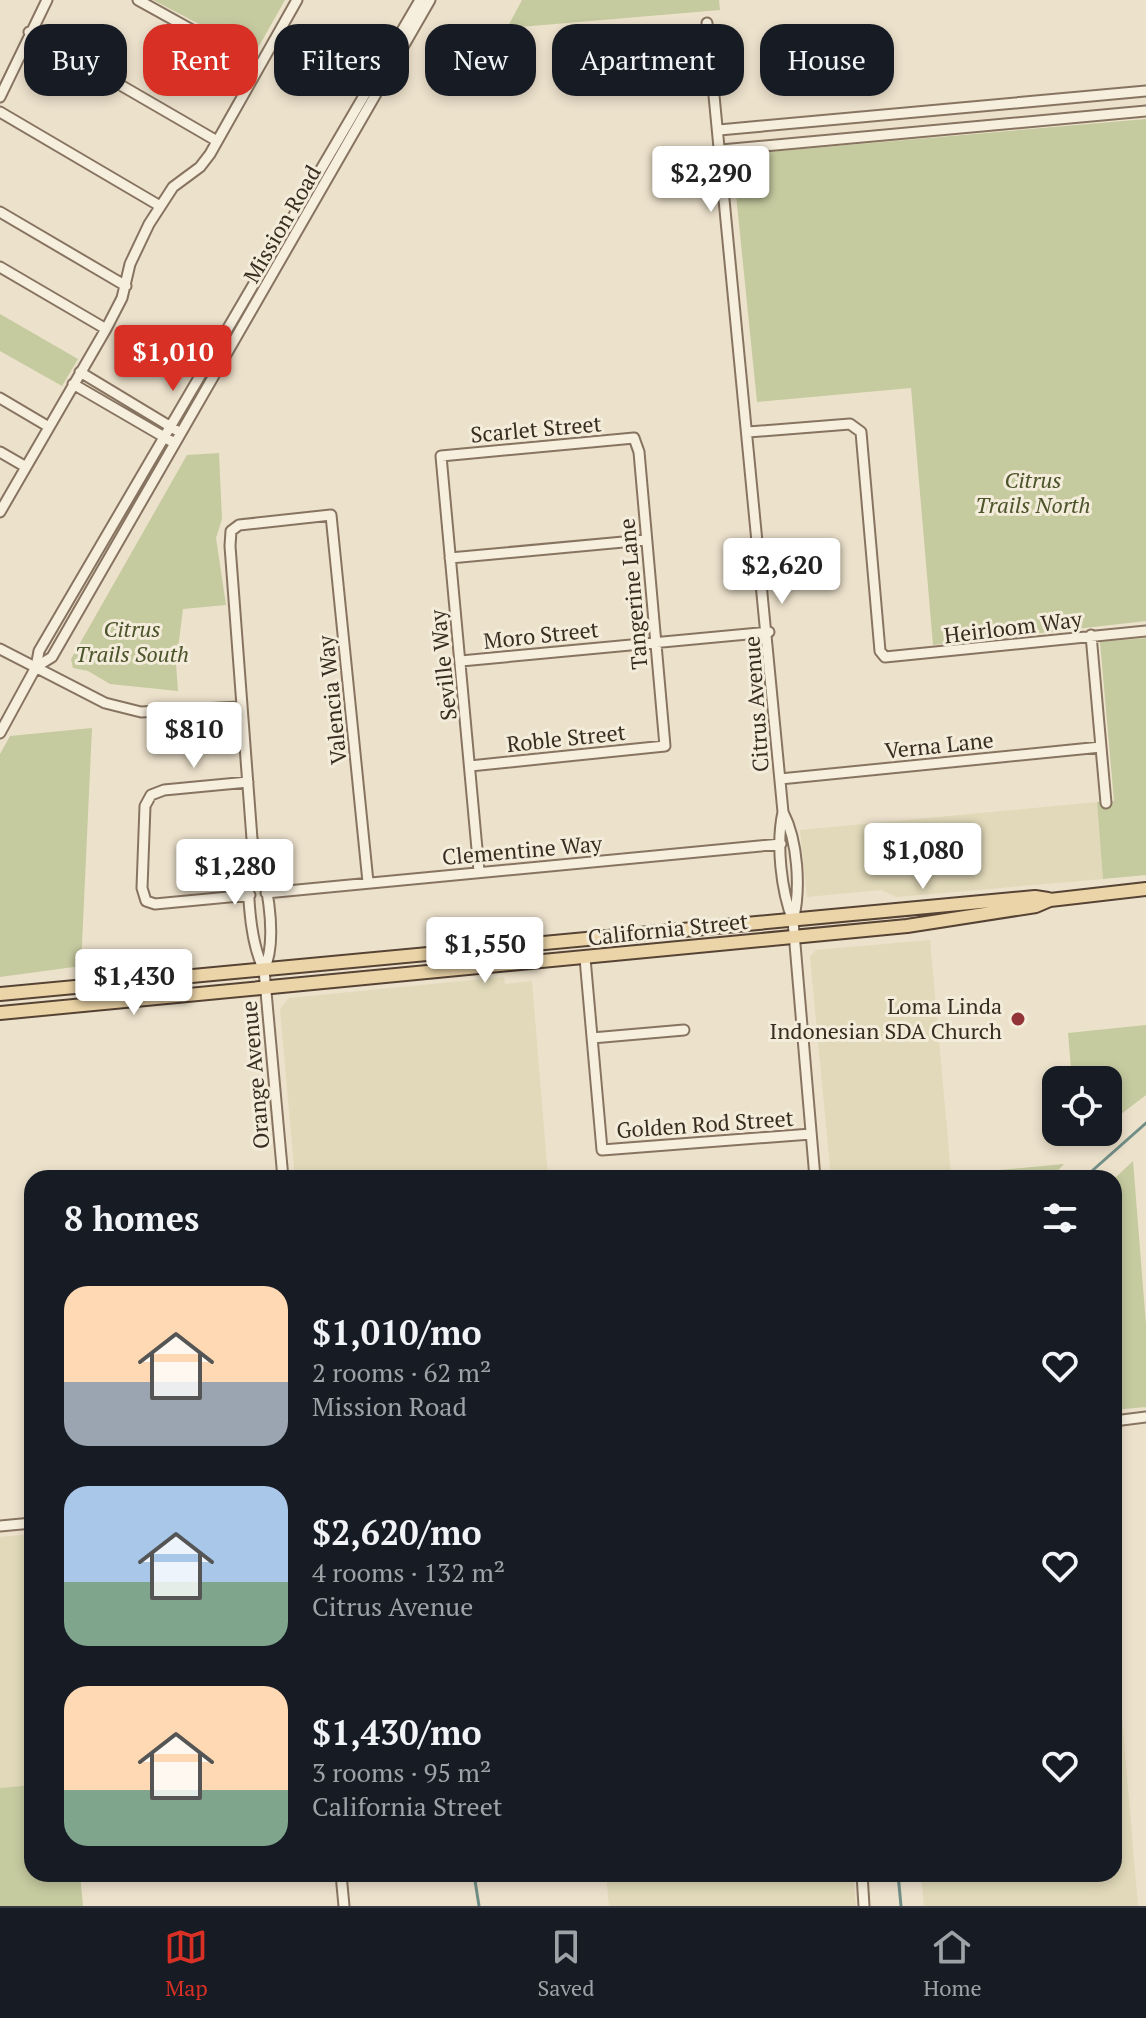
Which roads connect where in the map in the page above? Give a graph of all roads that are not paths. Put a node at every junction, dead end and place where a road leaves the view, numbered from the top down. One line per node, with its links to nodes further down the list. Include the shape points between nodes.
1 (47, 0): 6 (street)
2 (138, 0): 8 (street)
3 (297, 0): 8 (street)
4 (426, 1): 30 (street, Mission Road); 32 (street, Mission Road)
5 (707, 23): 16 (street, Citrus Avenue)
6 (34, 24)
7 (24, 43): 11 (street)
8 (259, 67): 17 (street)
9 (127, 89): 17 (street)
10 (1146, 91): 12 (street)
11 (0, 97)
12 (973, 107): 15 (street); 16 (street)
13 (1146, 111): 15 (street)
14 (0, 112): 19 (street)
15 (975, 126): 18 (street)
16 (719, 130): 18 (street, Citrus Avenue)
17 (217, 141): 19 (street, via 200,167 180,180)
18 (721, 150): 31 (street, Citrus Avenue)
19 (160, 206): 22 (street, via 133,255)
20 (0, 212): 22 (street)
21 (0, 267): 23 (street)
22 (126, 286): 23 (street)
23 (106, 329): 24 (street)
24 (80, 372): 25 (street); 26 (street)
25 (73, 384): 28 (street); 29 (street)
26 (121, 397): 28 (street); 30 (street)
27 (0, 398): 29 (street)
28 (115, 408): 33 (street)
29 (49, 427): 38 (street)
30 (172, 427): 32 (street); 33 (street, Mission Road)
31 (748, 432): 44 (street, Citrus Avenue); 45 (street, Heirloom Way, via 850,424 861,432 880,651 885,657)
32 (182, 433): 35 (street, Mission Road)
33 (165, 438): 35 (street); 49 (street, Mission Road, via 39,651)
34 (634, 438): 37 (street, Scarlet Street); 41 (street, Tangerine Lane)
35 (177, 444): 49 (street, Mission Road, via 52,657)
36 (0, 452): 38 (street)
37 (441, 456): 42 (street, Seville Way)
38 (26, 467): 39 (street)
39 (0, 510)
40 (331, 515): 50 (street, Orange Avenue, via 239,525 231,531); 62 (street, Valencia Way)
41 (645, 540): 42 (street); 46 (street, Tangerine Lane)
42 (450, 558): 48 (street, Seville Way)
43 (1146, 631): 45 (street, Heirloom Way)
44 (769, 632): 46 (street, Moro Street); 55 (street, Citrus Avenue)
45 (1091, 635): 53 (street)
46 (656, 642): 48 (street, Moro Street); 52 (street, Tangerine Lane)
47 (0, 649): 49 (street)
48 (461, 661): 54 (street, Seville Way)
49 (36, 667): 50 (street, via 105,703 141,712); 51 (street, Mission Road)
50 (240, 707): 56 (street, Orange Avenue)
51 (0, 733)
52 (665, 746): 54 (street, Roble Street)
53 (1101, 747): 55 (street, Verna Lane); 57 (street)
54 (470, 766): 61 (street, Seville Way)
55 (780, 779): 58 (street, Citrus Avenue)
56 (248, 782): 59 (street, Orange Avenue); 65 (street, via 151,795 145,806 142,888 146,901 155,904)
57 (1106, 803)
58 (783, 812): 60 (street, Citrus Avenue); 67 (street, Citrus Avenue, via 793,843 798,904)
59 (252, 839): 64 (street, Orange Avenue, via 263,865); 65 (street, Orange Avenue, via 247,862)
60 (781, 844): 61 (street, Clementine Way); 67 (street, Citrus Avenue)
61 (479, 871): 62 (street, Clementine Way)
62 (368, 882): 64 (street, Clementine Way)
63 (1146, 889): 66 (main road, California Street)
64 (266, 893): 70 (street, Orange Avenue, via 272,953)
65 (250, 895): 70 (street, Orange Avenue, via 256,954)
66 (1050, 900): 67 (main road, California Street, via 1035,897); 68 (main road, California Street, via 907,926)
67 (793, 921): 68 (street, Citrus Avenue); 70 (main road, California Street)
68 (795, 936): 69 (main road, California Street); 76 (street, Citrus Avenue)
69 (585, 958): 71 (main road, California Street); 75 (street)
70 (264, 970): 71 (street, Orange Avenue); 72 (main road, California Street)
71 (266, 985): 73 (main road, California Street); 77 (street, Orange Avenue)
72 (0, 994)
73 (0, 1013)
74 (684, 1030): 75 (street)
75 (592, 1038): 76 (street, Golden Rod Street, via 602,1150)
76 (811, 1134): 78 (street, Citrus Avenue)
77 (282, 1170)
78 (814, 1170)
79 (1146, 1417): 80 (street)
80 (1122, 1420)
81 (24, 1524): 82 (street)
82 (0, 1526)
83 (342, 1882): 85 (street)
84 (862, 1882): 86 (street)
85 (344, 1906)
86 (864, 1906)

